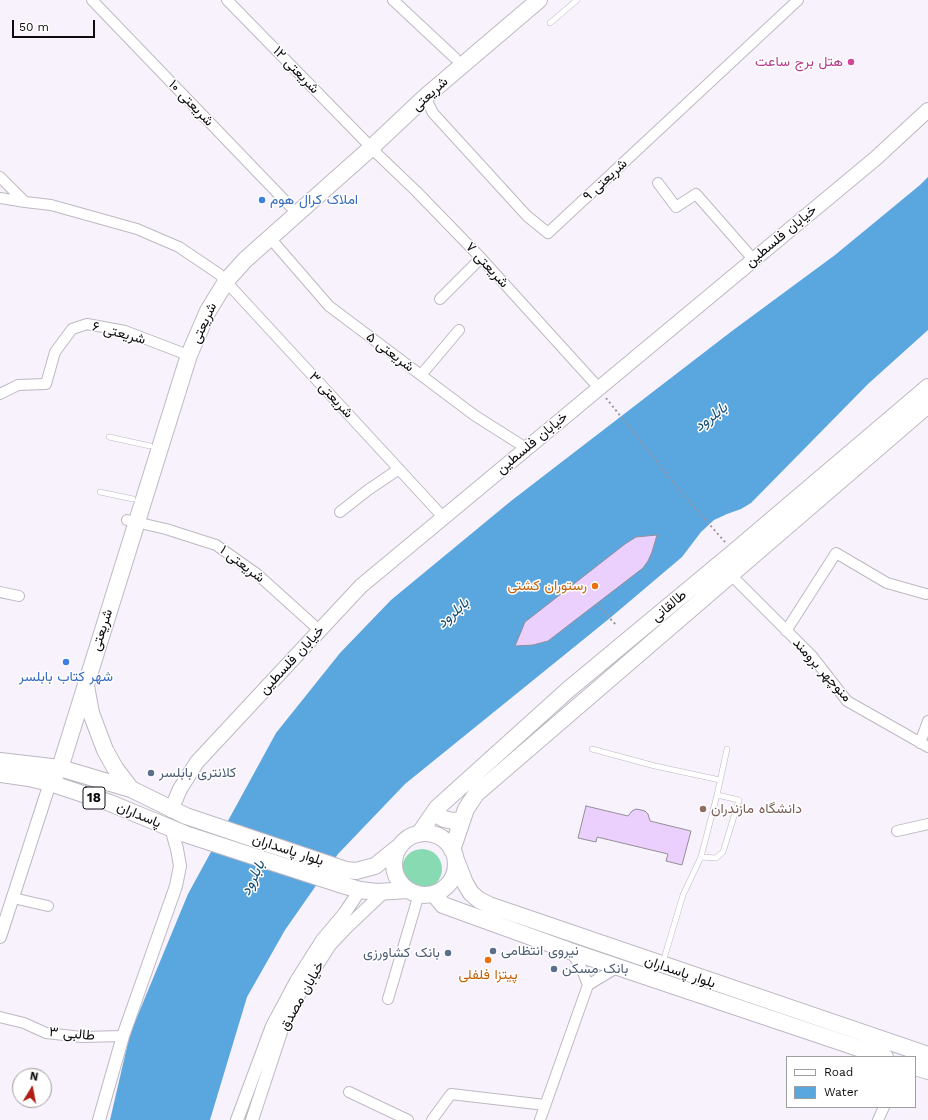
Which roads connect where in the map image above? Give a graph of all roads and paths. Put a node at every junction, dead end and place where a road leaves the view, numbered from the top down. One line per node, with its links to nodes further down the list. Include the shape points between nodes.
1 (92, 0): 17 (street, شریعتی ۱۰)
2 (226, 0): 12 (street, شریعتی ۱۲)
3 (394, 0): 9 (street)
4 (523, 0): 9 (main road, شریعتی)
5 (539, 0): 10 (main road, شریعتی)
6 (578, 0): 8 (lane)
7 (798, 0): 10 (street, شریعتی ۹, via 548,233 527,216 433,113)
8 (550, 23)
9 (455, 58): 12 (main road, شریعتی)
10 (425, 97): 12 (main road, شریعتی)
11 (928, 110): 20 (main road, خیابان فلسطین, via 876,158)
12 (368, 144): 17 (main road, شریعتی); 18 (main road, شریعتی); 19 (street, شریعتی ۷)
13 (0, 177): 16 (street)
14 (658, 183): 20 (street, via 676,207 696,194)
15 (0, 198): 16 (street, شریعتی ۳)
16 (25, 202): 21 (street, شریعتی ۳, via 51,205 137,229 179,247)
17 (290, 206): 21 (main road, شریعتی, via 238,253)
18 (270, 238): 21 (main road, شریعتی); 25 (street, شریعتی ۵, via 329,306)
19 (481, 258): 22 (street); 27 (street, شریعتی ۷)
20 (753, 260): 27 (main road, خیابان فلسطین)
21 (223, 277): 24 (main road, شریعتی, via 191,324); 34 (street, شریعتی ۳); 39 (main road, شریعتی, via 189,355)
22 (440, 299)
23 (459, 330): 25 (street)
24 (180, 352): 28 (street, شریعتی ۶, via 125,331 87,324 72,329 55,352 46,384 18,385); 32 (main road, شریعتی)
25 (421, 375): 33 (street, شریعتی ۵, via 474,415)
26 (928, 387): 61 (main road, طالقانی, via 569,689)
27 (598, 388): 33 (main road, خیابان فلسطین)
28 (0, 394)
29 (928, 405): 41 (main road, طالقانی)
30 (613, 406): 40 (path, via 686,498)
31 (109, 437): 32 (lane)
32 (150, 446): 36 (main road, شریعتی)
33 (526, 448): 38 (main road, خیابان فلسطین)
34 (399, 469): 37 (street); 38 (street, شریعتی ۳)
35 (100, 492): 36 (lane)
36 (133, 499): 39 (main road, شریعتی)
37 (340, 512)
38 (443, 517): 47 (main road, خیابان فلسطین, via 361,586)
39 (131, 521): 47 (street, شریعتی ۱, via 216,545 257,574); 49 (main road, شریعتی); 55 (main road, شریعتی)
40 (720, 536)
41 (730, 574): 48 (street, منوچهر برومند); 63 (main road, طالقانی, via 476,794)
42 (0, 592): 44 (street)
43 (926, 594): 48 (street, via 887,583 836,553)
44 (19, 596)
45 (597, 604): 46 (path)
46 (616, 625)
47 (319, 630): 62 (main road, خیابان فلسطین, via 197,762 180,789)
48 (786, 631): 51 (street, منوچهر برومند, via 812,656 847,701)
49 (85, 684): 55 (main road, شریعتی); 59 (main road, via 91,713 105,750)
50 (928, 721): 51 (street)
51 (924, 745)
52 (592, 749): 57 (lane)
53 (727, 749): 57 (lane)
54 (0, 762): 55 (main road, پاسداران / 18)
55 (55, 767): 58 (main road); 59 (main road, پاسداران / 18)
56 (0, 774): 58 (main road, پاسداران / 18)
57 (720, 780): 60 (lane)
58 (50, 783): 65 (main road, پاسداران / 18, via 110,803); 74 (street)
59 (131, 789): 62 (main road, پاسداران / 18)
60 (717, 795): 70 (lane); 70 (lane, via 739,800 723,852 716,858)
61 (437, 808): 63 (main road, via 437,814 444,819); 67 (main road, طالقانی)
62 (171, 810): 68 (main road, بلوار پاسداران, via 346,870 375,866)
63 (461, 820): 69 (main road, طالقانی)
64 (928, 824): 66 (street)
65 (178, 831): 71 (main road, بلوار پاسداران); 83 (street, via 177,849 180,866 176,886)
66 (896, 831)
67 (419, 834): 68 (main road); 69 (main road, via 438,837 446,842)
68 (400, 846): 73 (main road, via 395,858 395,871 399,880)
69 (454, 855): 73 (main road, via 455,870 452,880 443,890); 78 (main road, بلوار پاسداران, via 468,888 482,902)
70 (701, 857): 78 (lane, via 684,895)
71 (360, 890): 72 (main road, بلوار پاسداران); 92 (street, خیابان مصدق, via 296,980 272,1026)
72 (385, 891): 73 (main road, بلوار پاسداران); 93 (street, خیابان مصدق, via 347,926 330,946 303,987 282,1029)
73 (420, 893): 77 (main road, بلوار پاسداران, via 450,908); 81 (street)
74 (13, 898): 75 (street); 76 (street)
75 (48, 906)
76 (0, 937)
77 (570, 951): 79 (main road, بلوار پاسداران); 80 (street, via 581,967)
78 (662, 965): 84 (main road, بلوار پاسداران)
79 (618, 967): 80 (street); 85 (main road, بلوار پاسداران)
80 (588, 985): 89 (street)
81 (388, 999)
82 (0, 1017): 83 (street, طالبی ۳, via 24,1023 46,1033 82,1037)
83 (123, 1036): 91 (street)
84 (928, 1055)
85 (882, 1056)
86 (916, 1067): 87 (main road)
87 (928, 1071)
88 (349, 1092): 94 (street)
89 (545, 1105): 95 (street, via 451,1094); 96 (street)
90 (884, 1108): 97 (street)
91 (99, 1120)
92 (238, 1120)
93 (252, 1120)
94 (408, 1120)
95 (432, 1120)
96 (540, 1120)
97 (878, 1120)

